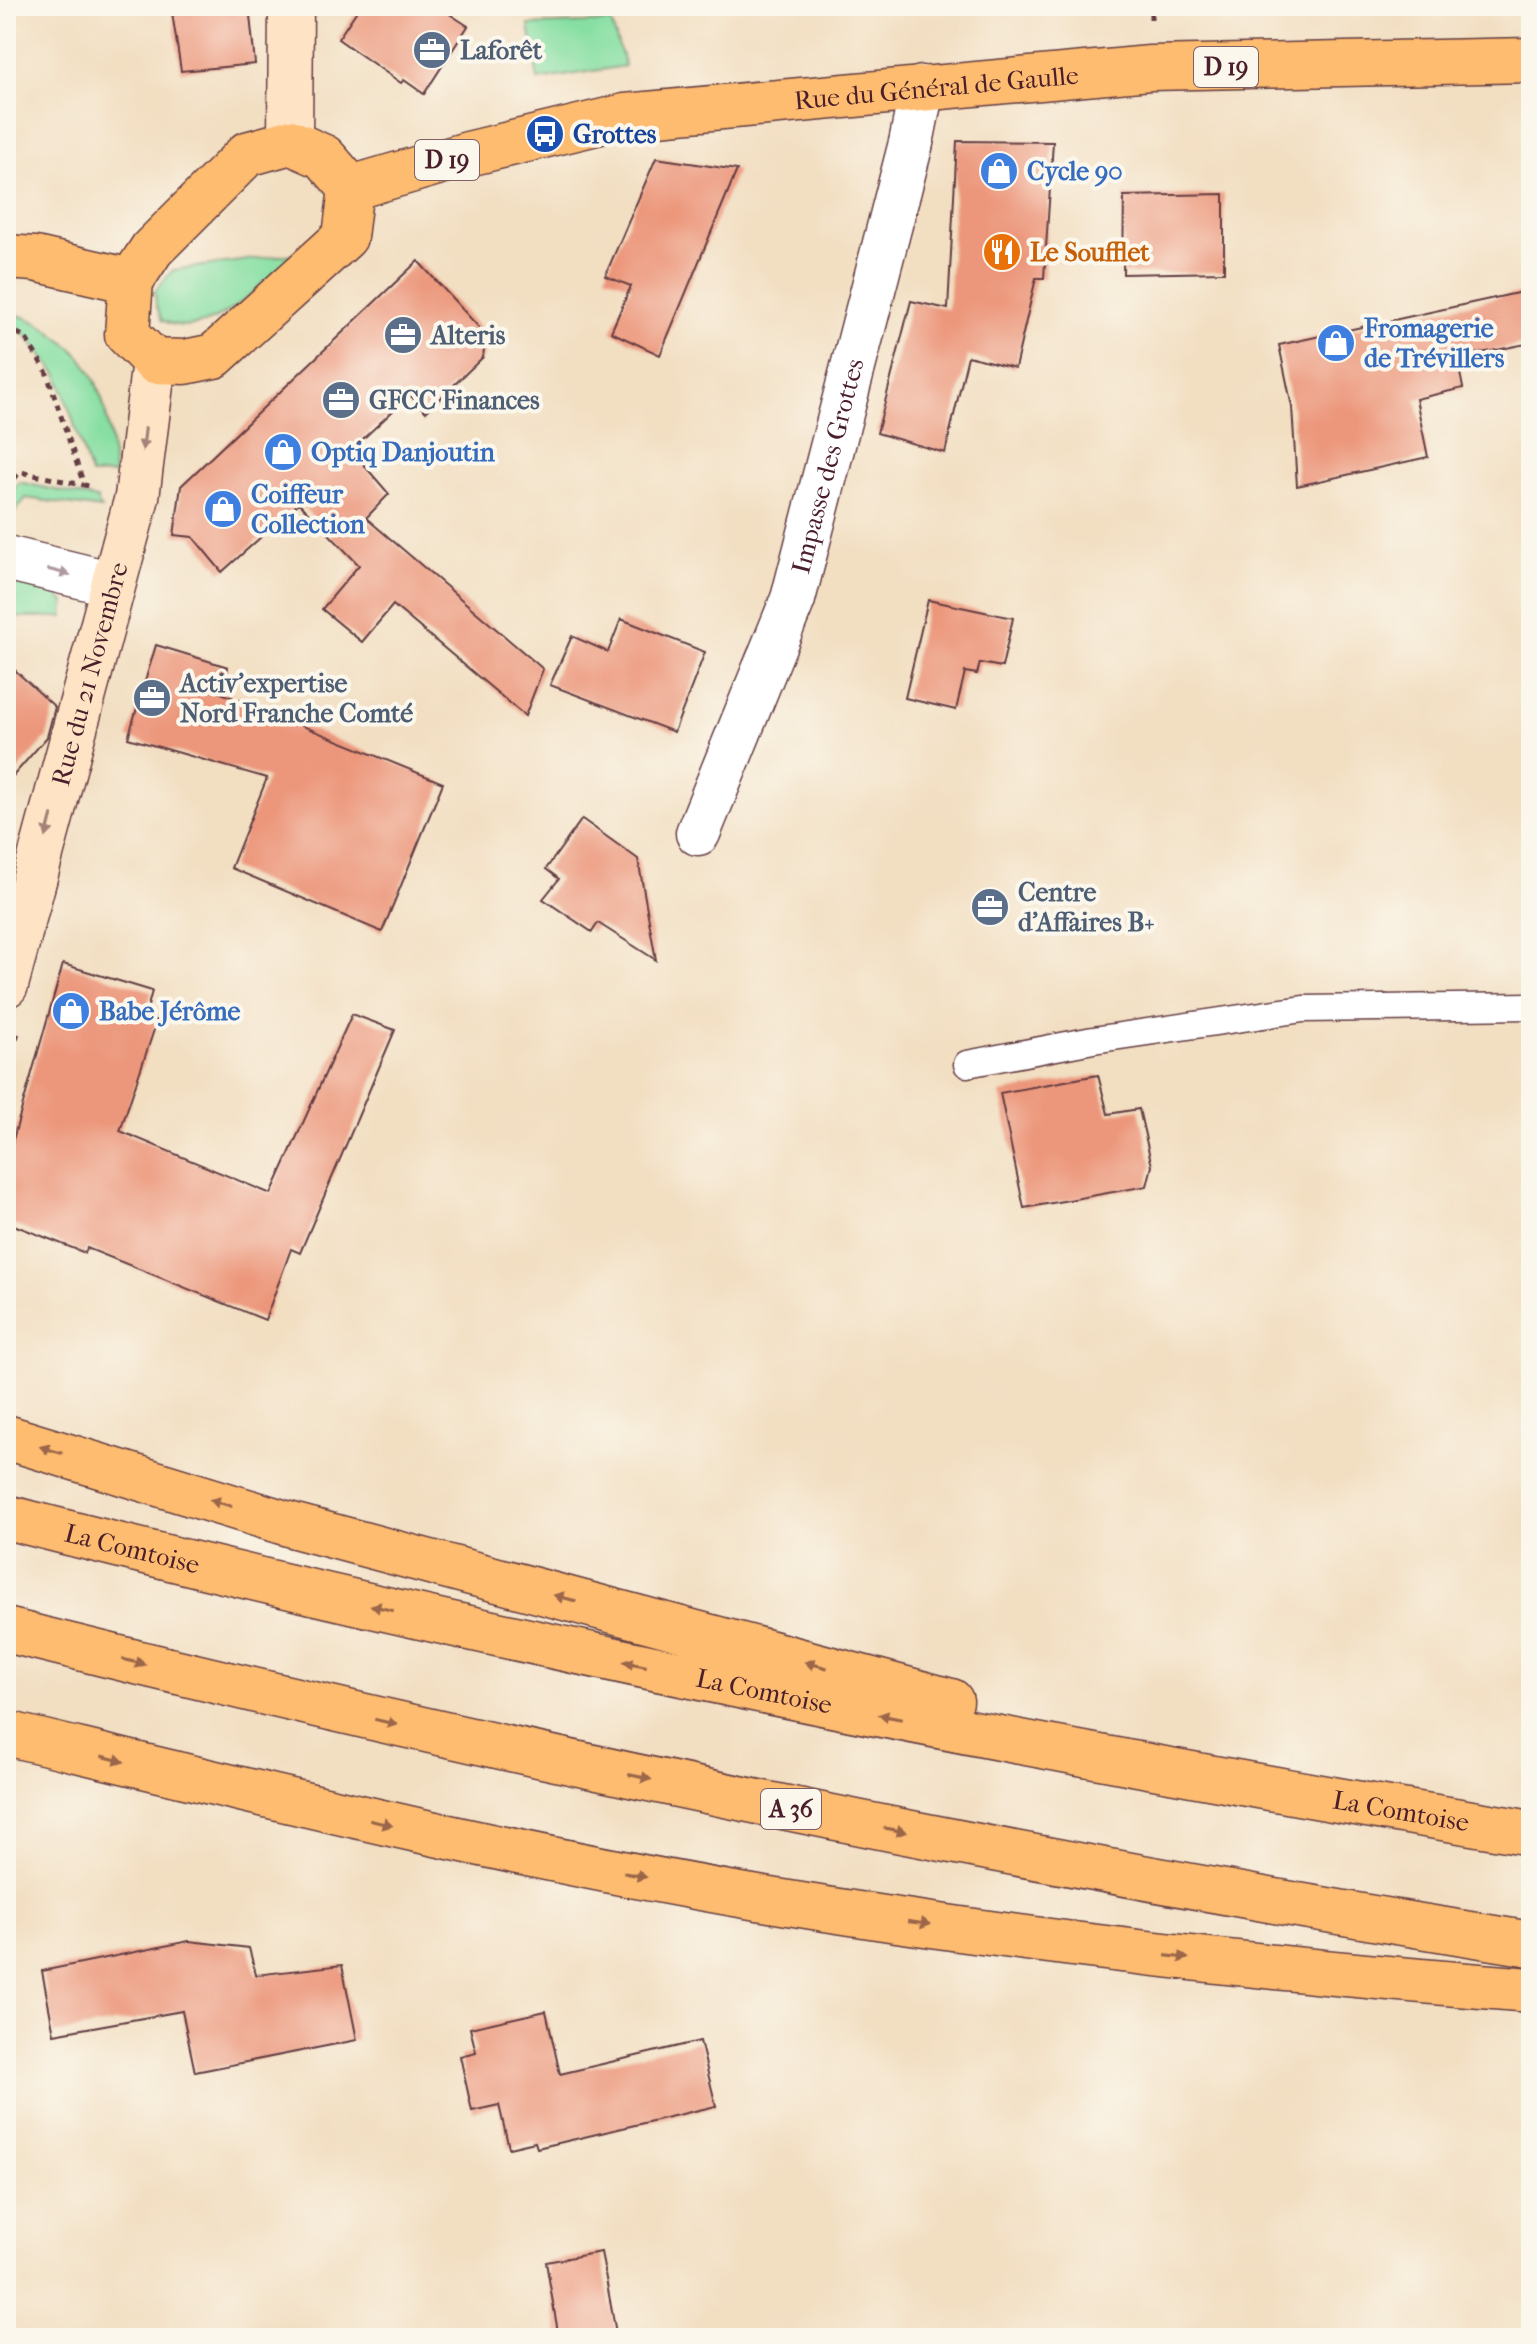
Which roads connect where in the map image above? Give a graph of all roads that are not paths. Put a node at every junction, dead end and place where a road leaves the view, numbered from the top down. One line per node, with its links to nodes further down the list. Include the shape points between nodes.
1 (291, 6): 4 (street)
2 (1531, 60): 3 (main road, Rue du Général de Gaulle / D 19, via 1150,68)
3 (922, 88): 5 (main road, Rue du Général de Gaulle / D 19, via 625,116); 11 (street, Impasse des Grottes, via 793,599)
4 (290, 142): 5 (main road, via 324,157); 7 (main road, via 247,154 152,249)
5 (351, 188): 8 (main road, via 345,237 214,356)
6 (6, 257): 7 (main road)
7 (131, 281): 8 (main road, via 127,334)
8 (154, 361): 10 (street, Rue du 21 Novembre, one-way to 10, via 137,497)
9 (6, 558): 10 (street, one-way to 10)
10 (113, 584): 12 (street, Rue du 21 Novembre, one-way to 12)
11 (698, 833)
12 (6, 985)
13 (1531, 1006): 14 (lane, via 1303,1009)
14 (967, 1064)
15 (6, 1437): 19 (main road, one-way to 15, via 295,1526)
16 (6, 1517): 19 (main road, La Comtoise, one-way to 16, via 536,1643)
17 (6, 1630): 21 (main road, A 36, one-way to 21, via 490,1746 804,1812 1096,1870)
18 (6, 1733): 22 (main road, one-way to 22, via 449,1838 756,1897 919,1924 1251,1966)
19 (1297, 1794): 20 (main road, La Comtoise)
20 (1531, 1833)
21 (1531, 1944)
22 (1531, 1990)

